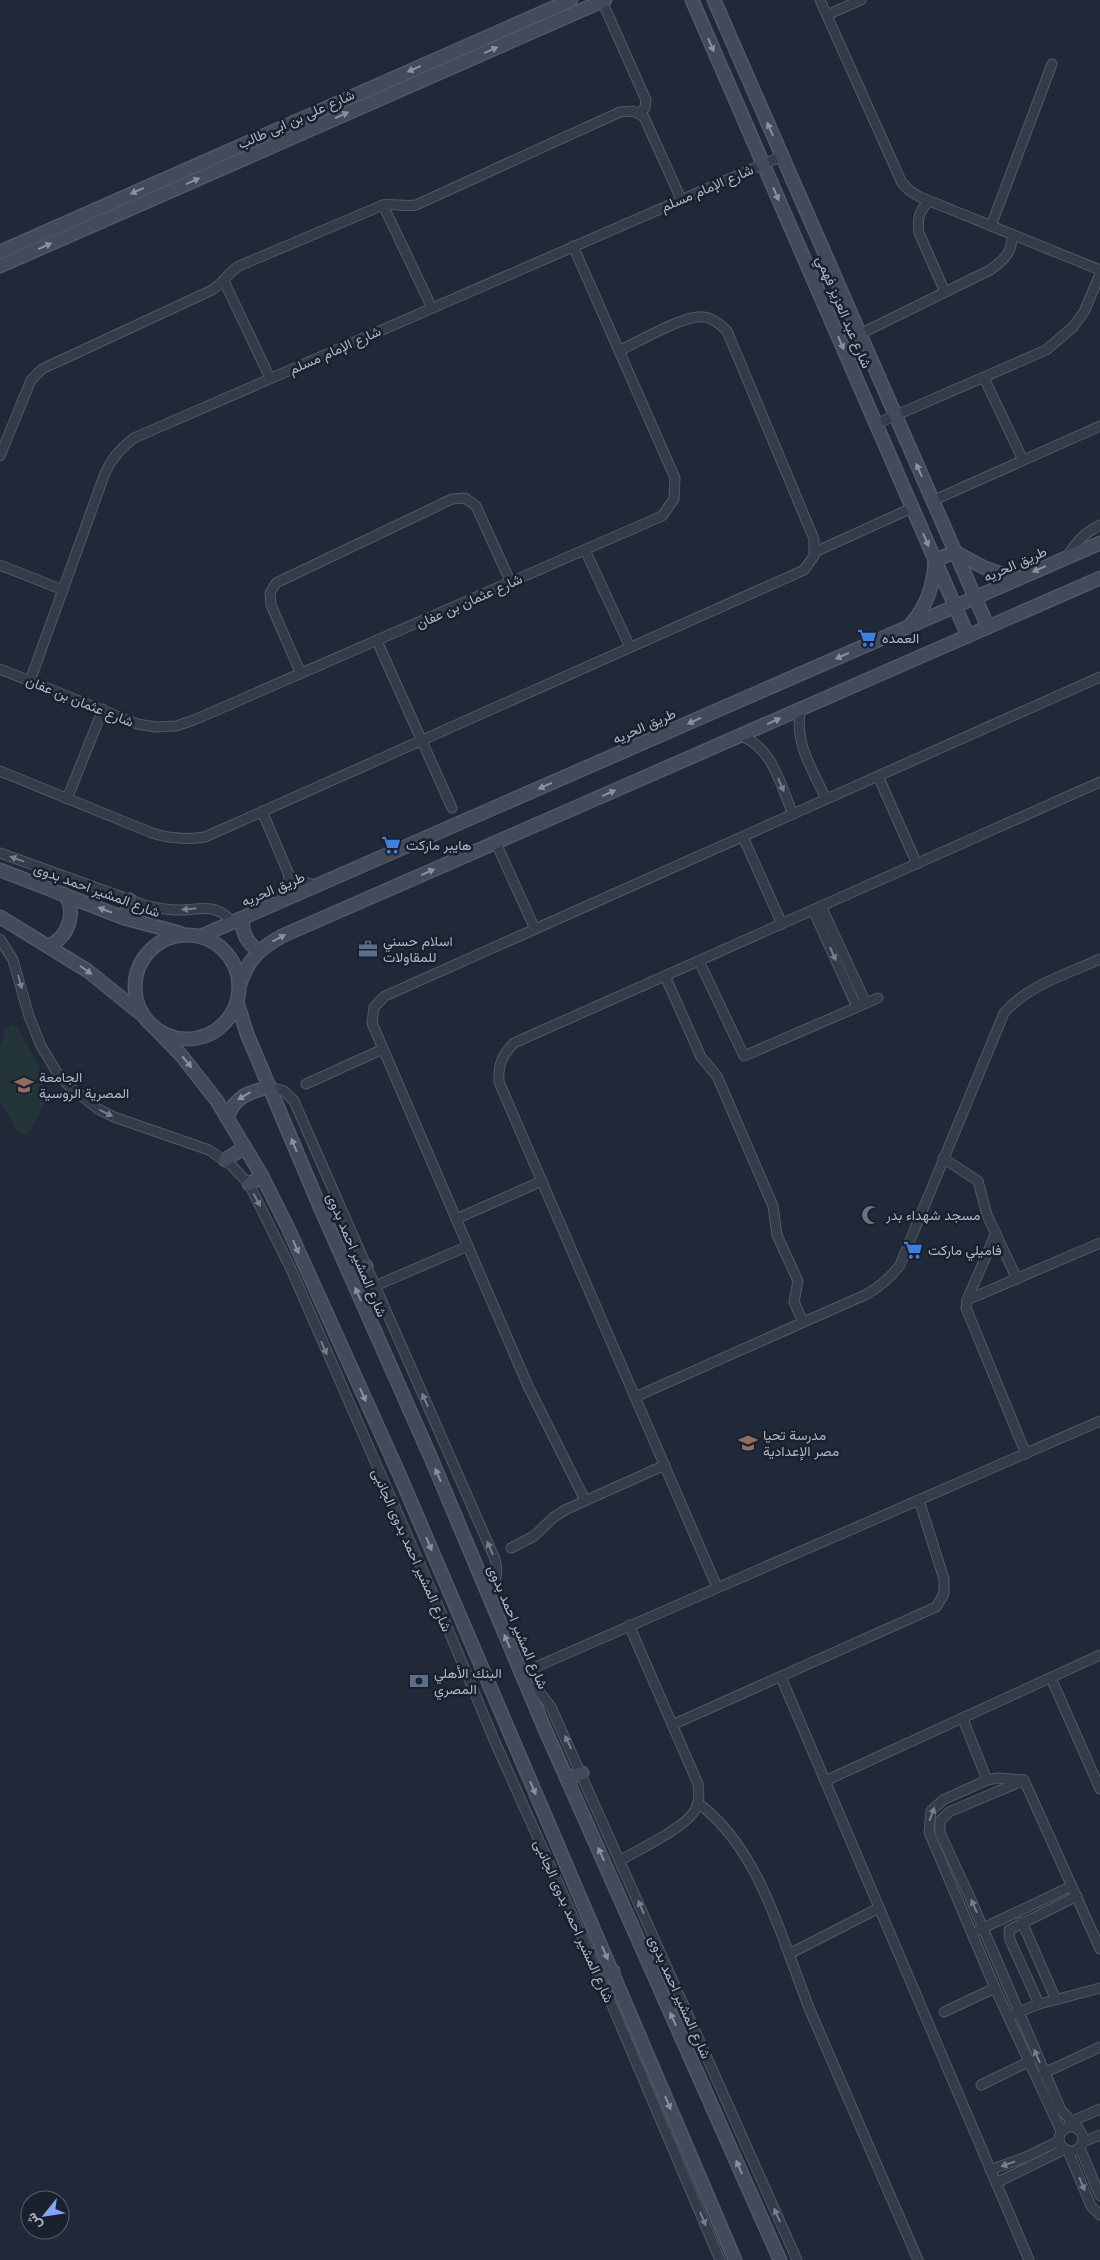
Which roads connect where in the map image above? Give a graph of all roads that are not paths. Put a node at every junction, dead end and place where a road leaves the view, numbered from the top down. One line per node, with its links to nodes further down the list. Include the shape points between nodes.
1 (571, 0): 8 (street, شارع على بن ابى طالب)
2 (714, 0): 13 (street, شارع عبد العزيز فهمي, one-way to 2)
3 (820, 0): 7 (street)
4 (861, 0): 7 (street)
5 (604, 1): 10 (street, شارع على بن ابى طالب, one-way to 5); 11 (street, via 646,100 645,108)
6 (697, 2): 15 (street, شارع عبد العزيز فهمي, one-way to 15)
7 (827, 15): 17 (street, via 902,183 910,191)
8 (437, 59): 10 (street); 12 (street, شارع على بن ابى طالب, one-way to 12)
9 (1052, 64): 19 (street)
10 (443, 71): 14 (street, شارع على بن ابى طالب, one-way to 10)
11 (639, 113): 16 (street, via 648,123); 18 (street, via 620,112 416,205)
12 (234, 148): 14 (street); 22 (street, شارع على بن ابى طالب, one-way to 22)
13 (782, 156): 15 (street, شارع الإمام مسلم); 29 (street, شارع عبد العزيز فهمي)
14 (240, 161): 23 (street, شارع على بن ابى طالب, one-way to 14)
15 (763, 164): 16 (street, شارع الإمام مسلم); 34 (street, شارع عبد العزيز فهمي, one-way to 34)
16 (681, 199): 21 (street, شارع الإمام مسلم)
17 (929, 200): 19 (street); 27 (street, via 919,215 919,233)
18 (383, 205): 26 (street, via 239,266); 28 (street)
19 (991, 226): 20 (street)
20 (1012, 234): 24 (street); 27 (street, via 1005,259)
21 (573, 246): 28 (street, شارع الإمام مسلم); 30 (street, شارع عثمان بن عفان)
22 (0, 252)
23 (0, 266)
24 (1100, 270)
25 (1100, 274): 32 (street, via 1084,312 1061,339 1030,358)
26 (224, 281): 31 (street); 36 (street, via 210,291 42,369 31,380)
27 (945, 292): 29 (street)
28 (432, 308): 31 (street, شارع الإمام مسلم)
29 (860, 334): 33 (street, شارع عبد العزيز فهمي)
30 (619, 351): 42 (street, شارع عثمان بن عفان, via 675,478 676,489 672,504 662,516); 43 (street, via 689,318 704,317 727,331 814,539)
31 (270, 378): 51 (street, شارع الإمام مسلم, via 134,438 122,447 105,473)
32 (984, 378): 33 (street); 37 (street)
33 (896, 416): 34 (street); 38 (street, شارع عبد العزيز فهمي, one-way to 33)
34 (876, 424): 39 (street, شارع عبد العزيز فهمي)
35 (1100, 426): 37 (street)
36 (0, 456)
37 (1023, 460): 38 (street)
38 (932, 501): 44 (street, شارع عبد العزيز فهمي)
39 (912, 508): 43 (street); 46 (street, شارع عبد العزيز فهمي, one-way to 46)
40 (1100, 526): 45 (street, via 1083,536)
41 (1100, 543): 45 (street, طريق الحريه)
42 (585, 550): 50 (street, شارع عثمان بن عفان); 58 (street)
43 (814, 552): 58 (street, via 804,570)
44 (955, 552): 46 (street); 49 (street, via 984,568); 52 (street, شارع عبد العزيز فهمي)
45 (1067, 557): 49 (street, طريق الحريه, one-way to 49)
46 (935, 560): 53 (street, شارع عبد العزيز فهمي); 54 (street, via 930,593)
47 (0, 565): 51 (street)
48 (1100, 578): 55 (street)
49 (1017, 579): 52 (street, طريق الحريه)
50 (511, 583): 57 (street, شارع عثمان بن عفان); 60 (street, via 476,506 465,498 452,499 276,583 270,593 270,605)
51 (63, 590): 62 (street, شارع الإمام مسلم)
52 (975, 598): 53 (street, طريق الحريه); 55 (street, شارع عبد العزيز فهمي)
53 (955, 606): 54 (street, طريق الحريه); 56 (street, شارع عبد العزيز فهمي)
54 (909, 627): 81 (street, طريق الحريه, one-way to 81)
55 (988, 627): 56 (street)
56 (968, 636): 63 (street)
57 (377, 641): 60 (street, شارع عثمان بن عفان); 66 (street)
58 (630, 647): 66 (street)
59 (0, 669): 62 (street, شارع عثمان بن عفان)
60 (301, 674): 64 (street, شارع عثمان بن عفان, via 176,726 137,724)
61 (1100, 677): 68 (street)
62 (30, 681): 64 (street, شارع عثمان بن عفان)
63 (801, 709): 65 (street, one-way to 63); 71 (street, via 798,736)
64 (103, 710): 70 (street)
65 (741, 736): 74 (street, one-way to 74, via 768,755); 76 (street, one-way to 65)
66 (422, 740): 72 (street); 73 (street)
67 (0, 772): 70 (street)
68 (878, 776): 71 (street); 78 (street)
69 (1100, 782): 78 (street)
70 (67, 799): 73 (street, via 169,839 205,837)
71 (826, 799): 74 (street)
72 (452, 808)
73 (262, 811): 80 (street)
74 (793, 814): 75 (street)
75 (742, 837): 89 (street); 90 (street)
76 (496, 843): 90 (street); 95 (street, one-way to 76, via 282,936)
77 (0, 853): 83 (street, one-way to 77)
78 (917, 864): 85 (street)
79 (0, 870): 82 (street, شارع المشير احمد بدوى)
80 (290, 875): 81 (street); 84 (street)
81 (318, 886): 84 (street, طريق الحريه)
82 (64, 894): 87 (street, شارع المشير احمد بدوى, one-way to 82); 94 (street, via 71,915 62,937)
83 (130, 900): 87 (street); 88 (street, one-way to 83, via 211,909 160,909)
84 (276, 904): 88 (street, طريق الحريه)
85 (817, 908): 89 (street); 102 (street)
86 (0, 917): 94 (street)
87 (124, 918): 91 (street, شارع المشير احمد بدوى)
88 (238, 920): 92 (street, طريق الحريه); 95 (street, via 250,944)
89 (782, 924): 97 (street)
90 (535, 929): 105 (street, via 378,1000 371,1015)
91 (185, 935): 92 (street); 103 (street, via 162,941 144,957 138,968 135,986)
92 (200, 936): 99 (street, via 217,944 230,958)
93 (0, 938): 111 (street, شارع المشير احمد بدوى الجانبى, one-way to 111, via 14,960 41,1046 70,1087 114,1117 201,1146)
94 (48, 946): 103 (street, one-way to 103, via 107,985)
95 (259, 951): 99 (street, via 252,958)
96 (1100, 959): 110 (street, via 1026,992 1004,1013)
97 (699, 961): 98 (street); 102 (street, via 744,1056)
98 (665, 976): 113 (street, via 514,1043 506,1051 500,1066 499,1082); 124 (street, via 701,1057 717,1076 773,1206 777,1235 798,1281 794,1303)
99 (239, 987): 101 (street)
100 (878, 998): 102 (street)
101 (237, 1002): 104 (street, via 224,1024 202,1037 177,1038); 107 (street, شارع المشير احمد بدوى)
102 (861, 1005)
103 (143, 1016): 104 (street)
104 (154, 1027): 108 (street, one-way to 108, via 194,1070)
105 (383, 1049): 106 (street); 115 (street)
106 (306, 1084)
107 (270, 1088): 108 (street, one-way to 108, via 241,1096 232,1105); 119 (street, via 284,1091 294,1101); 120 (street, شارع المشير احمد بدوى, one-way to 107)
108 (227, 1118): 109 (street)
109 (245, 1147): 111 (street); 112 (street)
110 (943, 1158): 116 (street, via 978,1181 987,1215); 124 (street, via 900,1265 891,1277 867,1294)
111 (224, 1160): 114 (street, شارع المشير احمد بدوى الجانبى)
112 (262, 1176): 114 (street); 162 (street, one-way to 162, via 404,1485)
113 (542, 1181): 115 (street); 125 (street)
114 (249, 1184): 163 (street, شارع المشير احمد بدوى الجانبى, one-way to 163, via 291,1270 443,1617 494,1742)
115 (456, 1219): 118 (street)
116 (996, 1233): 121 (street); 123 (street)
117 (1100, 1243): 121 (street)
118 (468, 1246): 122 (street); 129 (street, via 528,1386)
119 (366, 1266): 120 (street); 122 (street)
120 (348, 1273): 133 (street, شارع المشير احمد بدوى, one-way to 120)
121 (1017, 1279): 123 (street)
122 (375, 1286): 133 (street, one-way to 122, via 496,1579 495,1559)
123 (967, 1300): 127 (street, via 967,1312)
124 (803, 1322): 125 (street)
125 (635, 1397): 128 (street)
126 (1100, 1422): 127 (street)
127 (1026, 1454): 130 (street)
128 (664, 1465): 129 (street); 132 (street)
129 (585, 1500): 131 (street, via 560,1513 534,1536)
130 (919, 1500): 132 (street); 137 (street, via 944,1579 941,1601 930,1611)
131 (511, 1548)
132 (717, 1587): 134 (street)
133 (487, 1592): 136 (street, شارع المشير احمد بدوى, one-way to 133)
134 (628, 1625): 136 (street); 141 (street)
135 (1100, 1655): 138 (street)
136 (522, 1673): 139 (street, شارع المشير احمد بدوى)
137 (780, 1677): 141 (street); 146 (street)
138 (1051, 1678): 140 (street); 147 (street)
139 (527, 1686): 142 (street, one-way to 139, via 548,1701 539,1691); 143 (street, شارع المشير احمد بدوى)
140 (963, 1718): 144 (street); 146 (street)
141 (672, 1725): 149 (street, via 698,1784)
142 (582, 1773): 143 (street); 153 (street)
143 (567, 1779): 188 (street, شارع المشير احمد بدوى, one-way to 143)
144 (987, 1780): 145 (street); 148 (street)
145 (1024, 1780): 150 (street); 154 (street)
146 (825, 1782): 156 (street)
147 (1100, 1788)
148 (943, 1800): 150 (street); 152 (street, one-way to 148, via 931,1811)
149 (698, 1803): 153 (street, via 688,1820); 161 (street, via 716,1816 752,1869 770,1901)
150 (949, 1812): 151 (street, via 940,1821)
151 (940, 1833): 152 (street); 158 (street, one-way to 151)
152 (930, 1837): 159 (street)
153 (621, 1860): 189 (street, one-way to 153)
154 (1072, 1886): 155 (street); 158 (street)
155 (1077, 1896): 157 (street); 160 (street)
156 (879, 1908): 161 (street); 182 (street)
157 (1022, 1922): 166 (street); 167 (street, via 1009,1930 1009,1934)
158 (983, 1927): 159 (street); 169 (street)
159 (972, 1933): 164 (street)
160 (1100, 1949)
161 (789, 1954): 190 (street, via 809,2008)
162 (613, 1971): 163 (street); 187 (street, one-way to 187)
163 (600, 1977): 186 (street, شارع المشير احمد بدوى الجانبى, one-way to 186)
164 (995, 1988): 168 (street); 170 (street)
165 (1100, 1988): 166 (street)
166 (1056, 2000): 167 (street)
167 (1039, 2004): 169 (street)
168 (944, 2012)
169 (1018, 2012): 170 (street); 173 (street, one-way to 169)
170 (1008, 2016): 172 (street)
171 (1100, 2047): 173 (street)
172 (1030, 2061): 174 (street); 177 (street)
173 (1044, 2073): 176 (street, via 1061,2110)
174 (980, 2085)
175 (1100, 2109): 176 (street)
176 (1074, 2125): 177 (street); 180 (street, via 1083,2134)
177 (1062, 2131): 179 (street)
178 (1100, 2135): 180 (street)
179 (1059, 2141): 181 (street); 182 (street, one-way to 182)
180 (1082, 2145): 181 (street, via 1075,2151); 184 (street)
181 (1067, 2150): 183 (street); 185 (street, one-way to 185, via 1091,2206)
182 (990, 2170): 183 (street)
183 (996, 2183): 191 (street)
184 (1100, 2196)
185 (1100, 2215)
186 (720, 2260)
187 (735, 2260)
188 (780, 2260)
189 (797, 2260)
190 (918, 2260)
191 (1029, 2260)

